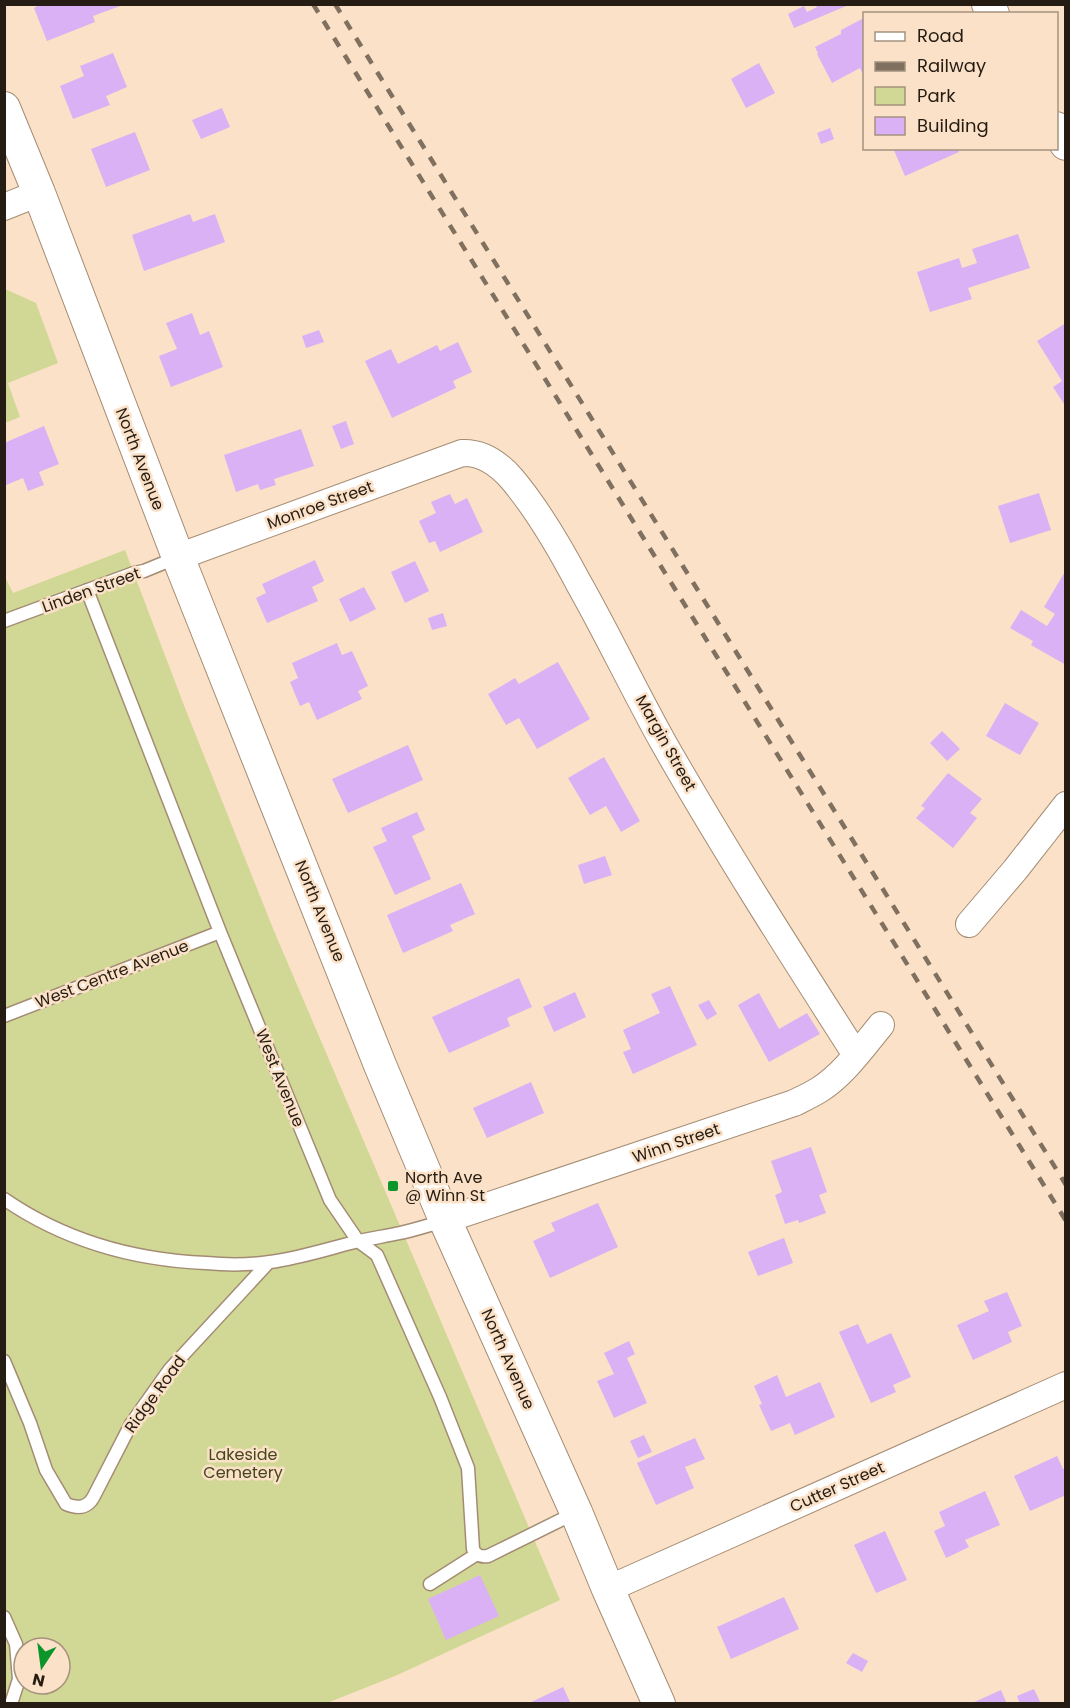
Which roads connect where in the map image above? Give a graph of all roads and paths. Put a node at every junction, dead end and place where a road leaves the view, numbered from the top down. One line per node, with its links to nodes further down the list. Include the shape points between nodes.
1 (4, 108): 2 (street, North Avenue)
2 (39, 193): 3 (street); 5 (street, North Avenue)
3 (4, 207)
4 (462, 453): 5 (street, Monroe Street); 13 (street, Margin Street, via 489,459 505,471 555,540 663,741)
5 (178, 557): 6 (lane, Linden Street); 15 (street, North Avenue)
6 (87, 590): 7 (lane, Linden Street); 10 (lane, West Avenue)
7 (4, 621)
8 (1065, 805): 9 (street)
9 (969, 924)
10 (220, 932): 11 (lane, West Centre Avenue); 16 (lane, West Avenue, via 330,1200)
11 (4, 1016)
12 (881, 1025): 13 (street, Winn Street)
13 (856, 1055): 15 (street, Winn Street, via 831,1081 794,1103)
14 (4, 1198): 17 (lane, via 52,1227 106,1248 159,1260 227,1265)
15 (445, 1220): 16 (lane); 20 (street, North Avenue)
16 (358, 1241): 17 (lane); 21 (lane, West Avenue, via 377,1255 468,1468 473,1549)
17 (269, 1262): 18 (lane, Ridge Road, via 170,1369 131,1424 87,1505 66,1504 46,1470)
18 (4, 1361)
19 (1065, 1385): 23 (street, Cutter Street)
20 (576, 1512): 21 (lane, via 488,1556); 23 (street, North Avenue)
21 (477, 1554): 22 (lane)
22 (430, 1584)
23 (608, 1589): 26 (street, North Avenue)
24 (4, 1617): 25 (lane, via 16,1644 19,1679)
25 (11, 1704)
26 (659, 1704)

